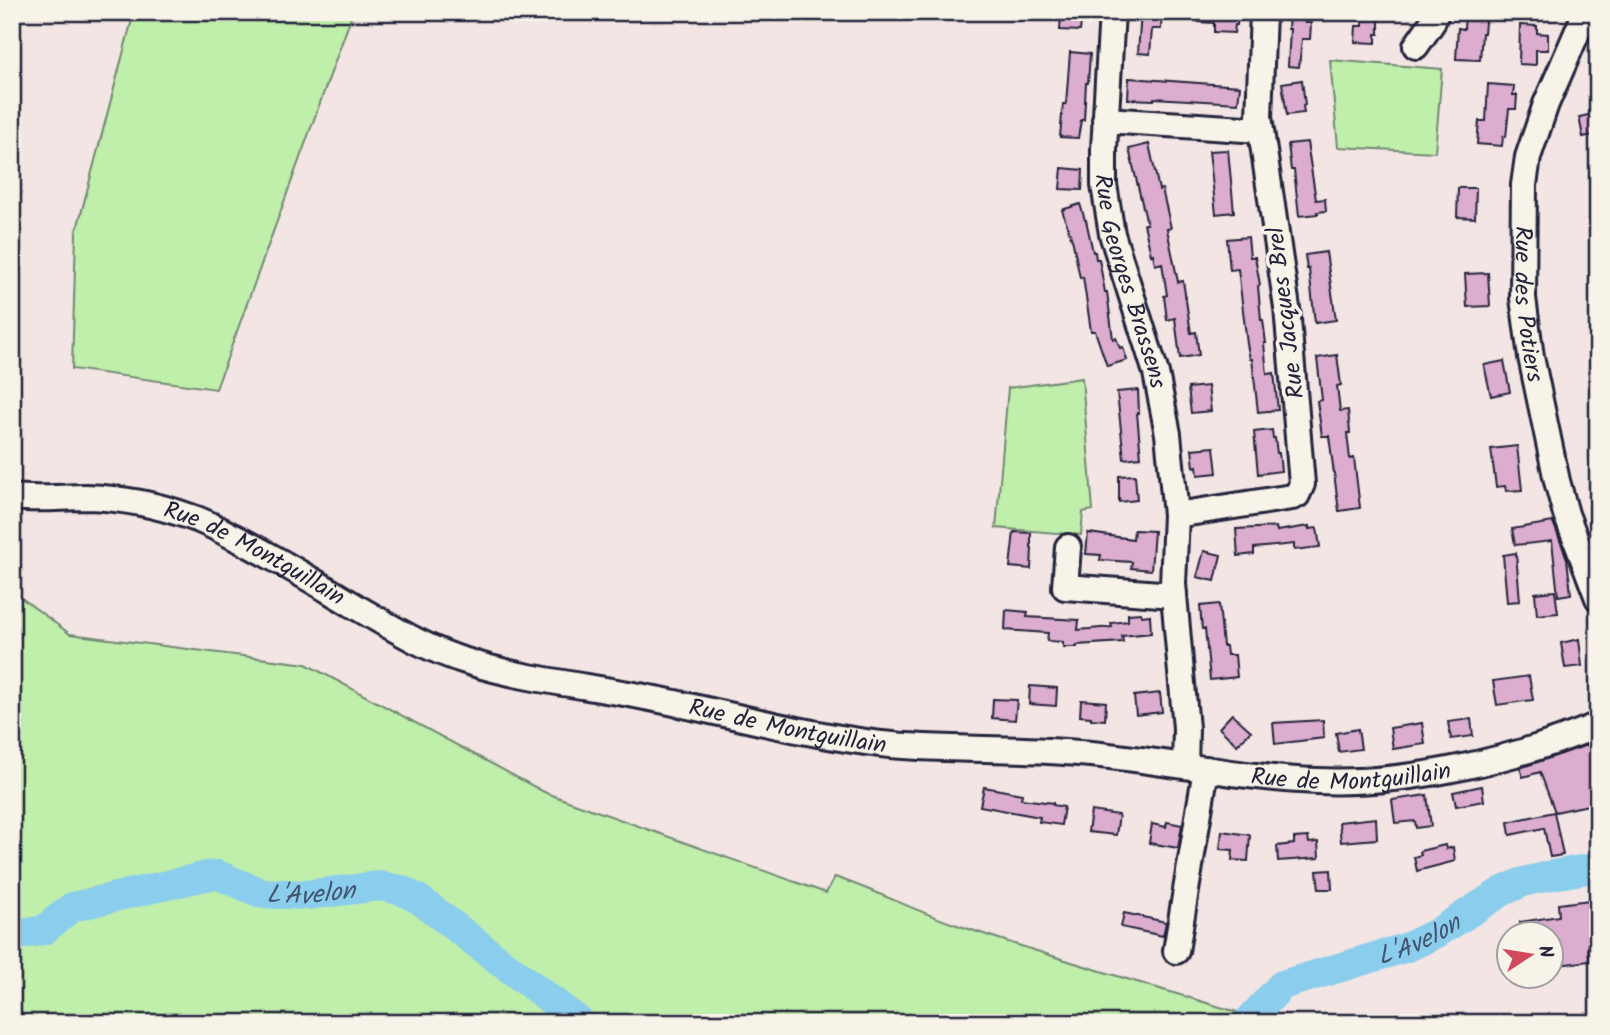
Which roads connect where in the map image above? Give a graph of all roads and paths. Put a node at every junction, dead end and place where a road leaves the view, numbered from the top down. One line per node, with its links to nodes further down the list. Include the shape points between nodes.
1 (1112, 12): 6 (street, Rue Georges Brassens)
2 (1263, 12): 7 (street, Rue Jacques Brel)
3 (1436, 12): 5 (street)
4 (1586, 12): 12 (street, Rue des Potiers, via 1528,157 1523,298 1557,481)
5 (1416, 46)
6 (1105, 120): 7 (street); 9 (street, Rue Georges Brassens, via 1107,210 1160,390)
7 (1260, 130): 9 (street, Rue Jacques Brel, via 1287,308 1303,478 1297,495 1285,499)
8 (12, 497): 14 (street, Rue de Montguillain, via 121,500 191,517 281,562 408,637 489,668 856,741 1080,753)
9 (1176, 515): 11 (street, Rue Georges Brassens)
10 (1068, 547): 11 (street, via 1065,587)
11 (1174, 595): 14 (street, Rue Georges Brassens, via 1186,728)
12 (1598, 598)
13 (1598, 725): 14 (street, Rue de Montguillain, via 1509,756 1380,779 1303,781)
14 (1195, 767): 15 (street, Rue Georges Brassens)
15 (1176, 951)

